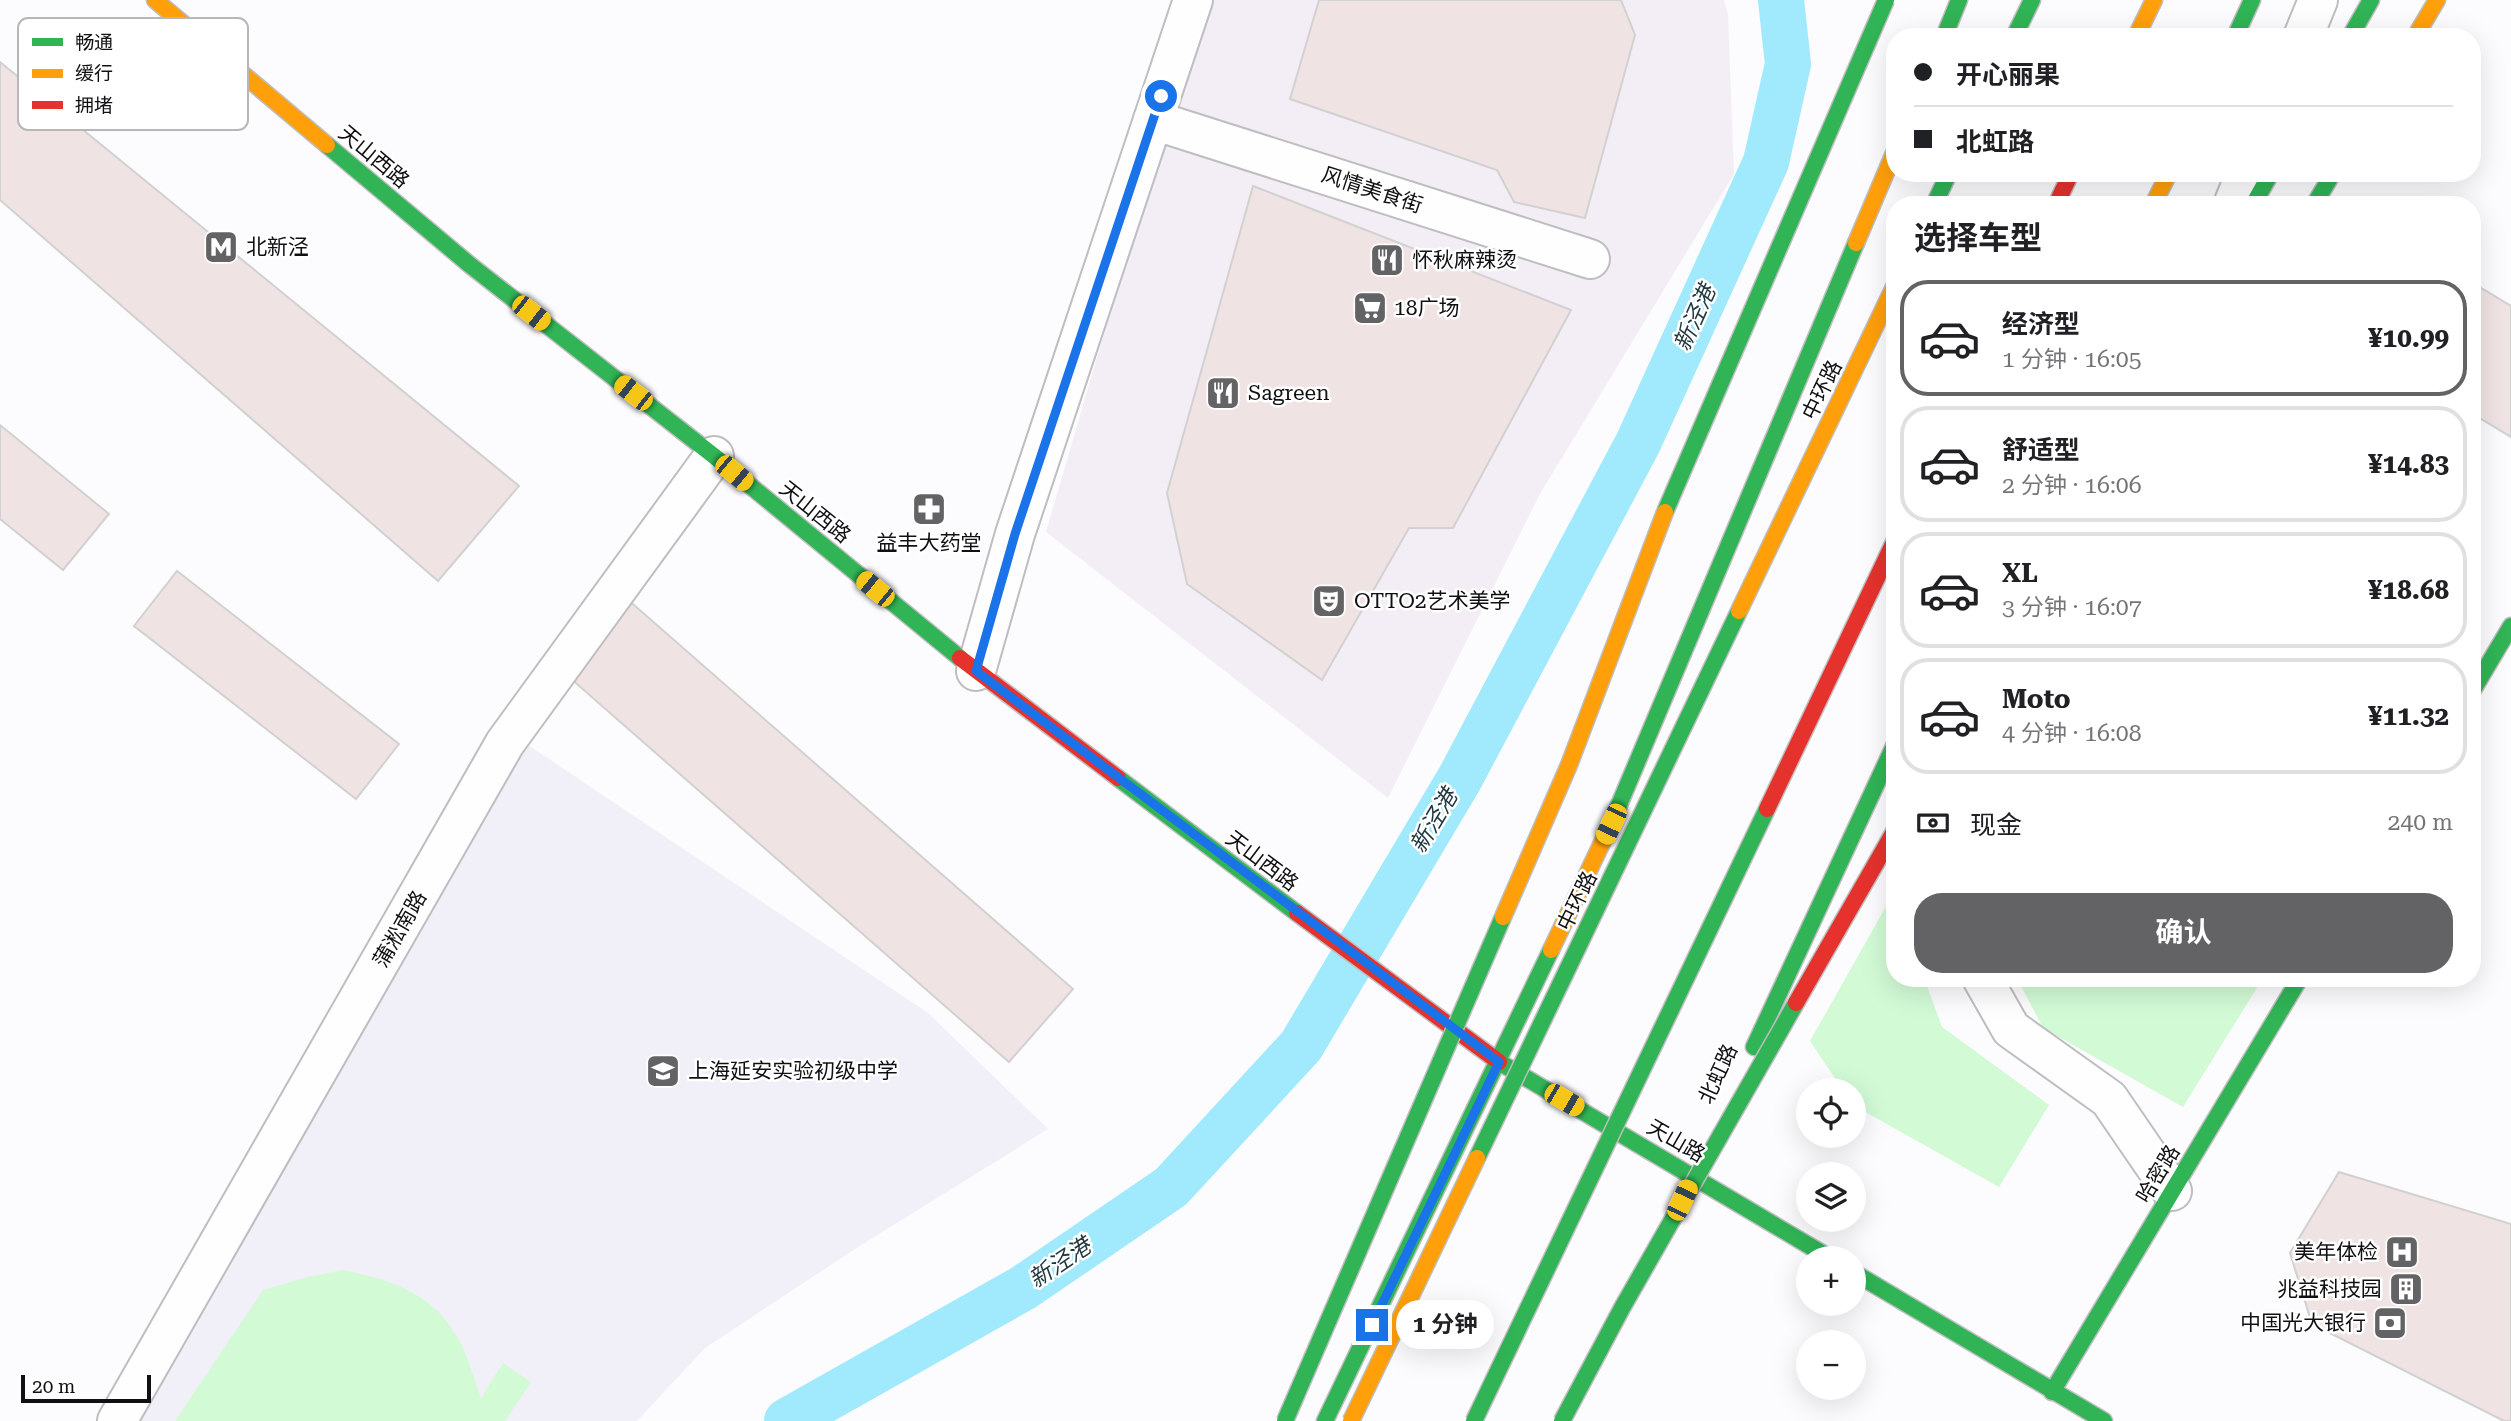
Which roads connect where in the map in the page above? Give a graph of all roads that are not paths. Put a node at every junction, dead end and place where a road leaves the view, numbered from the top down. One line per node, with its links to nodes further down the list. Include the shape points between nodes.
1 (155, 0): 11 (main road, 天山西路)
2 (1193, 0): 20 (street)
3 (1886, 0): 40 (main road, bridge, via 1669,503 1569,765)
4 (1959, 0): 12 (main road)
5 (2032, 0): 13 (main road)
6 (2154, 0): 14 (main road)
7 (2252, 0): 15 (main road)
8 (2318, 0): 16 (street)
9 (2371, 0): 17 (main road)
10 (2437, 0): 18 (main road)
11 (176, 18)
12 (1948, 28)
13 (2018, 28)
14 (2140, 28)
15 (2239, 28)
16 (2307, 28)
17 (2355, 28)
18 (2420, 28)
19 (248, 78): 24 (main road, 天山西路, via 470,265)
20 (1153, 120): 22 (street, 风情美食街); 27 (street, via 1015,534)
21 (1886, 172): 33 (main road, via 1611,824)
22 (1590, 259)
23 (1886, 304): 42 (main road, 中环路, bridge)
24 (714, 456): 27 (main road, 天山西路); 39 (street, 蒲淞南路, via 505,743)
25 (1886, 559): 43 (main road, bridge)
26 (2511, 626): 28 (main road)
27 (976, 671): 33 (main road, 天山西路)
28 (2481, 677)
29 (1886, 763): 34 (main road, 北虹路)
30 (1886, 846): 44 (main road, bridge)
31 (1987, 987): 35 (street, via 2011,1029 2109,1099)
32 (2295, 987): 35 (main road, 哈密路)
33 (1499, 1062): 34 (main road, 天山路); 41 (main road)
34 (1693, 1176): 36 (main road, 天山路); 45 (main road, 北虹路)
35 (2172, 1191): 38 (main road, 哈密路)
36 (1810, 1246)
37 (1866, 1280): 38 (main road)
38 (2052, 1392): 46 (main road)
39 (117, 1421)
40 (1285, 1421)
41 (1325, 1421)
42 (1351, 1421)
43 (1475, 1421)
44 (1562, 1421)
45 (1579, 1421)
46 (2104, 1421)

